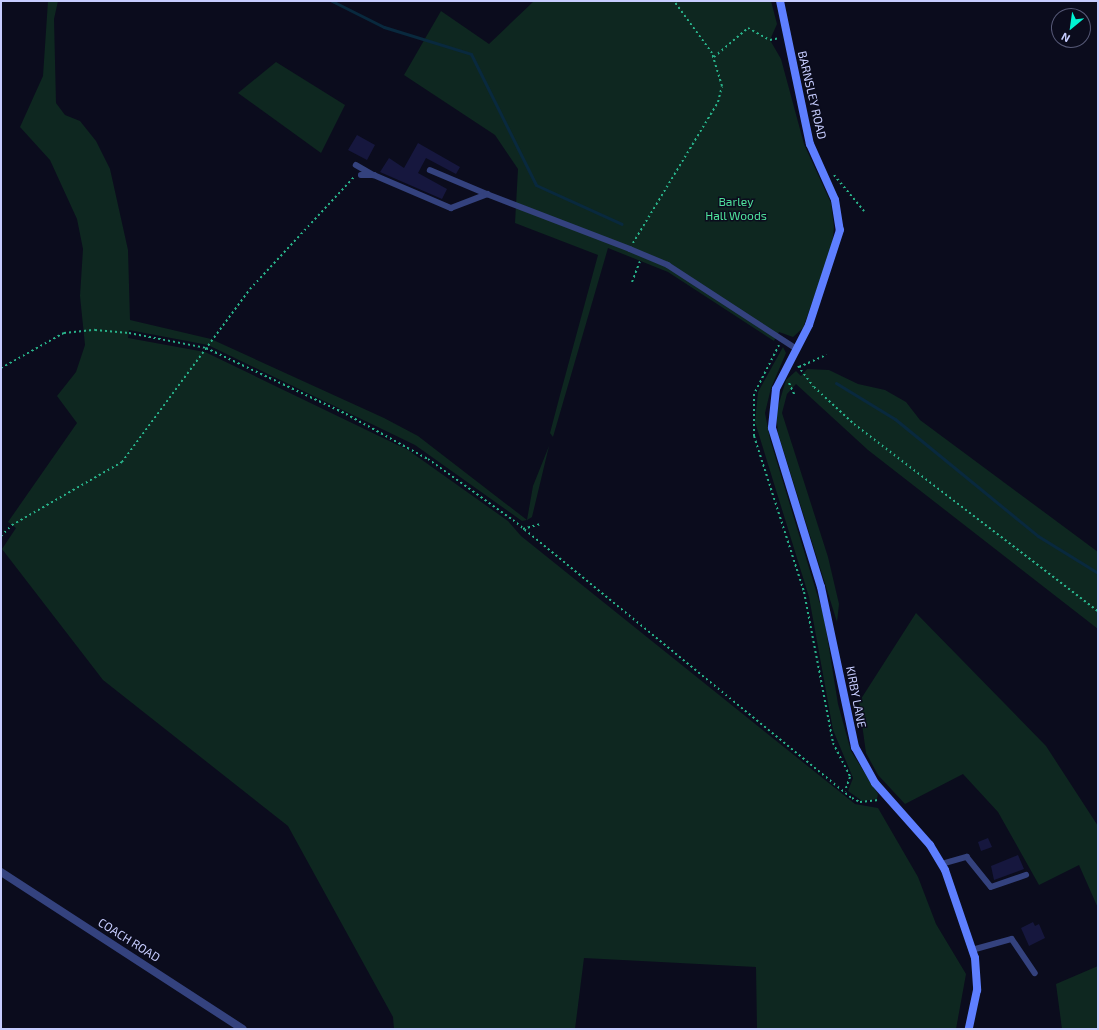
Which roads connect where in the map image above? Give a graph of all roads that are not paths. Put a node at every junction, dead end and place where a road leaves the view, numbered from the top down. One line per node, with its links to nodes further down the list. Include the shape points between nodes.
1 (780, 1): 7 (main road, BARNSLEY ROAD, via 810,144 835,200 840,221 832,261)
2 (356, 165): 5 (lane)
3 (430, 170): 6 (lane)
4 (361, 175): 5 (lane)
5 (374, 175): 6 (lane, via 451,208)
6 (487, 194): 7 (lane, via 668,265)
7 (797, 349): 8 (main road, KIRBY LANE, via 776,389 772,428 821,587 855,747 885,796 930,845)
8 (942, 864): 10 (lane, via 967,857 991,887); 11 (main road, KIRBY LANE)
9 (1, 872): 13 (street, COACH ROAD)
10 (1026, 875)
11 (972, 950): 12 (lane, via 1012,939); 14 (main road, KIRBY LANE, via 977,990)
12 (1035, 973)
13 (243, 1029)
14 (969, 1029)

